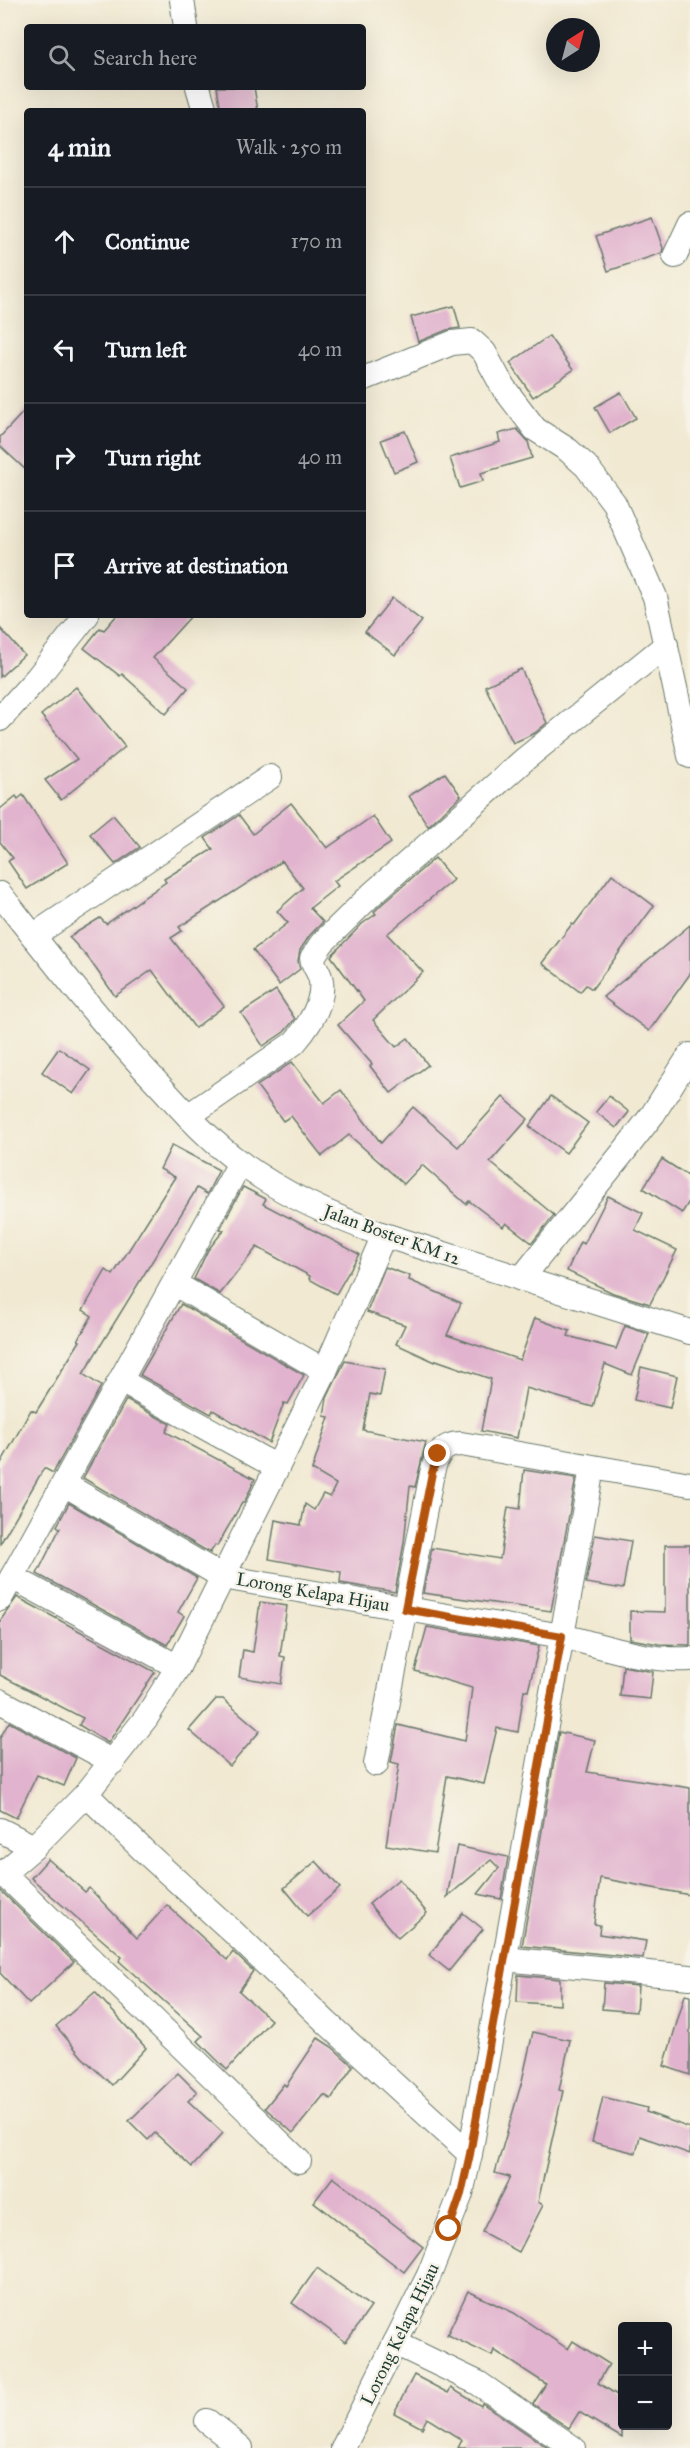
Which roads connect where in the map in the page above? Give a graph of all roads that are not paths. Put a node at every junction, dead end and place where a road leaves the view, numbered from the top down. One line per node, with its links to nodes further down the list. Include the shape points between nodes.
1 (182, 0): 2 (street)
2 (186, 24)
3 (199, 90): 4 (street)
4 (204, 108)
5 (690, 224): 6 (street)
6 (675, 256)
7 (366, 378): 9 (street, via 452,343 472,341 484,352 503,387 535,429 586,466 614,503 655,597)
8 (85, 618): 10 (street)
9 (666, 645): 11 (street); 16 (street, via 525,759 355,910 313,954 321,985 314,1015 304,1032)
10 (0, 719)
11 (690, 756)
12 (270, 777): 14 (street)
13 (0, 894): 14 (street, Jalan Boster KM 12)
14 (33, 936): 16 (street, Jalan Boster KM 12, via 118,1042)
15 (690, 1055): 19 (street, via 653,1114)
16 (188, 1116): 17 (street, Jalan Boster KM 12)
17 (240, 1163): 18 (street, Jalan Boster KM 12, via 300,1200); 20 (street)
18 (384, 1235): 19 (street, Jalan Boster KM 12); 22 (street)
19 (521, 1279): 21 (street, Jalan Boster KM 12)
20 (175, 1284): 22 (street); 23 (street)
21 (690, 1332)
22 (325, 1371): 24 (street)
23 (121, 1381): 24 (street); 26 (street)
24 (277, 1467): 29 (street)
25 (592, 1468): 27 (street); 31 (street, via 461,1444 445,1447 438,1454 432,1473); 32 (street)
26 (64, 1484): 28 (street); 29 (street)
27 (690, 1484)
28 (12, 1577): 30 (street); 34 (street)
29 (223, 1577): 31 (street, Lorong Kelapa Hijau); 34 (street)
30 (0, 1599)
31 (405, 1609): 32 (street, Lorong Kelapa Hijau); 37 (street)
32 (562, 1636): 33 (street, via 639,1655); 42 (street, Lorong Kelapa Hijau)
33 (690, 1659)
34 (178, 1667): 36 (street)
35 (0, 1701): 36 (street)
36 (113, 1762): 38 (street)
37 (376, 1764)
38 (86, 1794): 40 (street); 44 (street)
39 (0, 1830): 40 (street)
40 (33, 1847): 41 (street)
41 (2, 1874): 45 (street)
42 (504, 1959): 43 (street); 44 (street, Lorong Kelapa Hijau)
43 (690, 1977)
44 (470, 2154): 46 (street, Lorong Kelapa Hijau, via 449,2229)
45 (299, 2161)
46 (395, 2343): 49 (street, Lorong Kelapa Hijau); 50 (street, via 478,2383)
47 (207, 2421): 48 (street)
48 (241, 2448)
49 (343, 2448)
50 (573, 2448)

